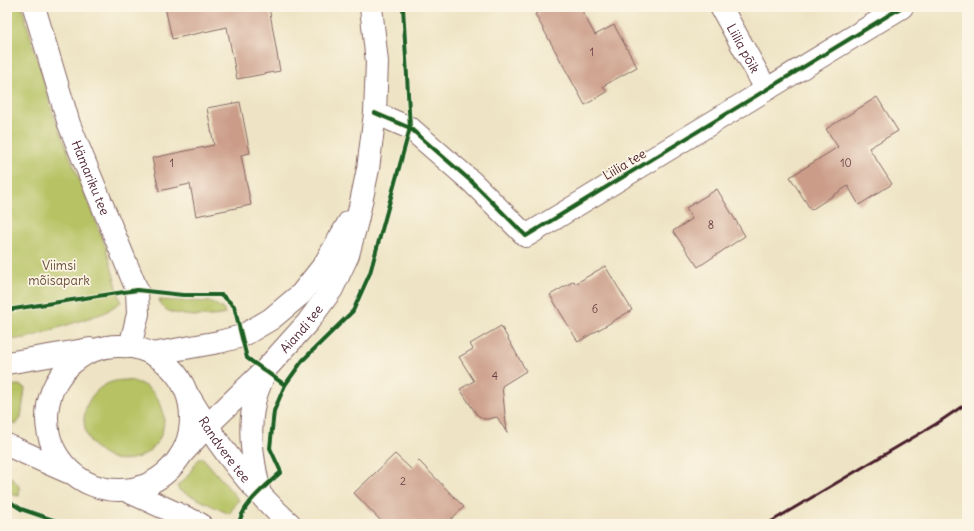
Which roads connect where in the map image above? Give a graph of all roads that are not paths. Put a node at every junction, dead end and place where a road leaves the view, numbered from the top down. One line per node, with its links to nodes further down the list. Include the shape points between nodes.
1 (34, 7): 9 (street, Hämariku tee, via 69,124 138,290 138,314)
2 (371, 7): 6 (street, Aiandi tee, via 377,62)
3 (721, 7): 5 (street, Liilia põik)
4 (902, 7): 5 (street, Liilia tee)
5 (766, 89): 6 (street, Liilia tee, via 526,236 472,182 410,128)
6 (375, 112): 7 (street, Aiandi tee)
7 (368, 170): 10 (street, Aiandi tee, via 350,220 324,265 301,294 271,319 242,336); 12 (street, Aiandi tee, via 348,255 332,289 308,322)
8 (105, 347): 9 (street); 11 (street); 17 (street, via 81,357 61,374 50,398 47,424 50,442 59,459)
9 (130, 347): 10 (street)
10 (152, 354): 13 (street, via 165,363)
11 (7, 363)
12 (265, 370): 14 (street, Aiandi tee); 19 (street, via 254,402 251,426 252,460)
13 (184, 387): 14 (street, Randvere tee); 16 (street, via 190,404 191,422)
14 (207, 426): 16 (street, Aiandi tee); 19 (street, Randvere tee)
15 (7, 445): 17 (street)
16 (180, 456): 18 (street, Aiandi tee, via 170,469 157,479 141,487)
17 (72, 473): 18 (street, via 88,483 106,489)
18 (125, 490): 20 (street)
19 (259, 492): 21 (street, Randvere tee)
20 (200, 524)
21 (290, 524)

